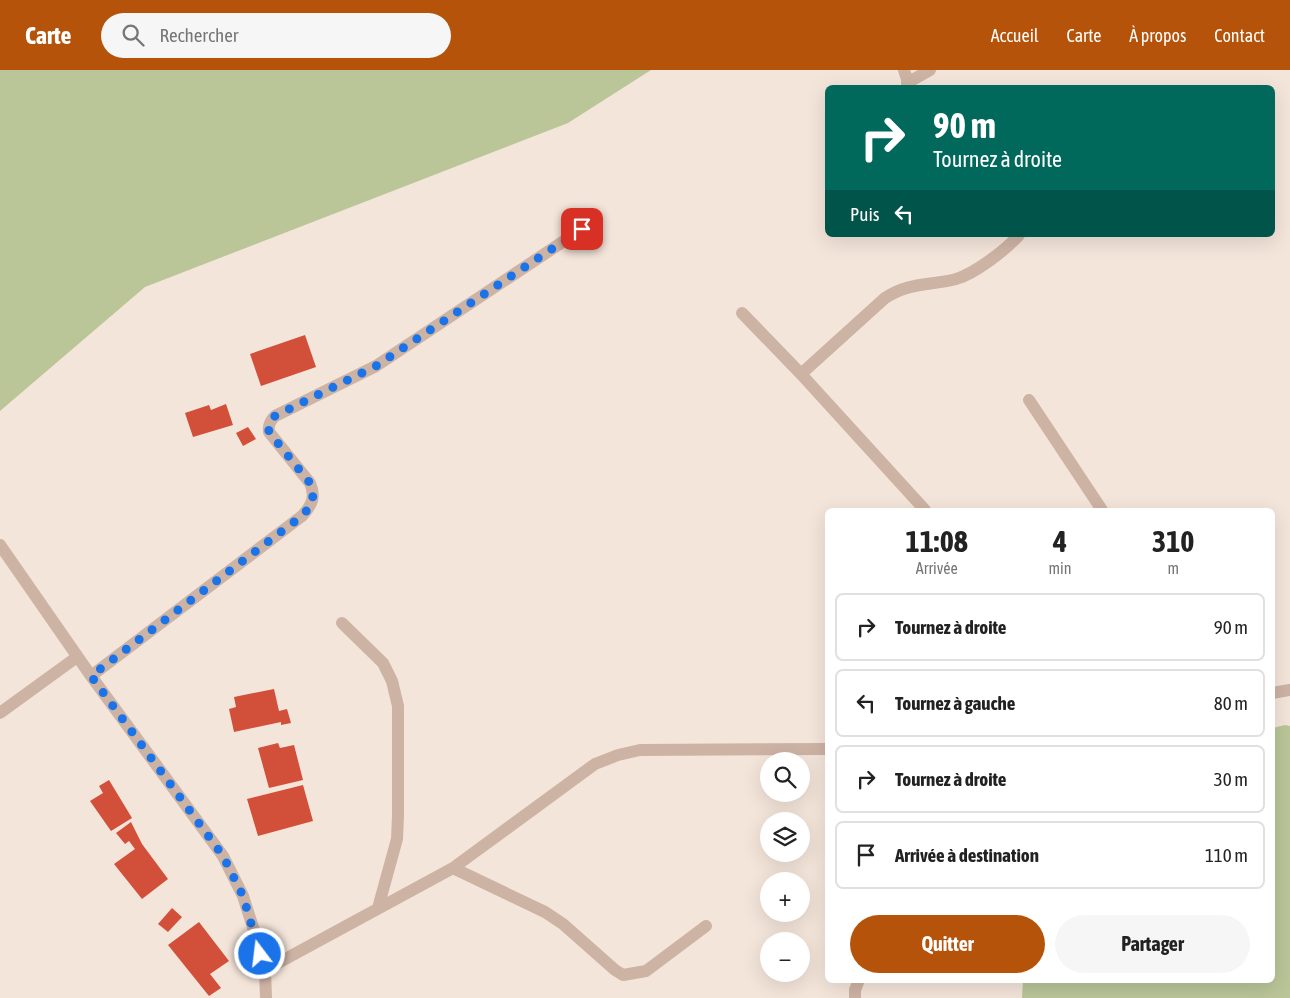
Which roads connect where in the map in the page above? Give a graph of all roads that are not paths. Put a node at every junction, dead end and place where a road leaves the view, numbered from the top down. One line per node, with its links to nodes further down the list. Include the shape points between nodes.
1 (904, 70): 3 (street)
2 (930, 70): 3 (street)
3 (909, 85)
4 (582, 229): 14 (street, via 376,366 275,416 270,421 269,432 310,483 313,489 311,506)
5 (1017, 237): 7 (street, via 974,272 957,279 896,290)
6 (742, 314): 7 (street)
7 (801, 374): 9 (street)
8 (1029, 400): 10 (street)
9 (923, 508)
10 (1101, 508)
11 (0, 546): 13 (street)
12 (342, 623): 20 (street, via 383,663 398,706 396,839)
13 (77, 656): 14 (street); 17 (street)
14 (91, 676): 22 (street, via 223,856 243,896)
15 (1290, 690): 16 (street)
16 (1275, 692)
17 (0, 713)
18 (825, 749): 19 (street, via 640,750 618,755 595,764)
19 (453, 868): 20 (street); 21 (street, via 545,912 623,974 646,971)
20 (378, 908): 22 (street)
21 (706, 926)
22 (265, 970): 24 (street)
23 (858, 983): 25 (street)
24 (266, 998)
25 (855, 998)

